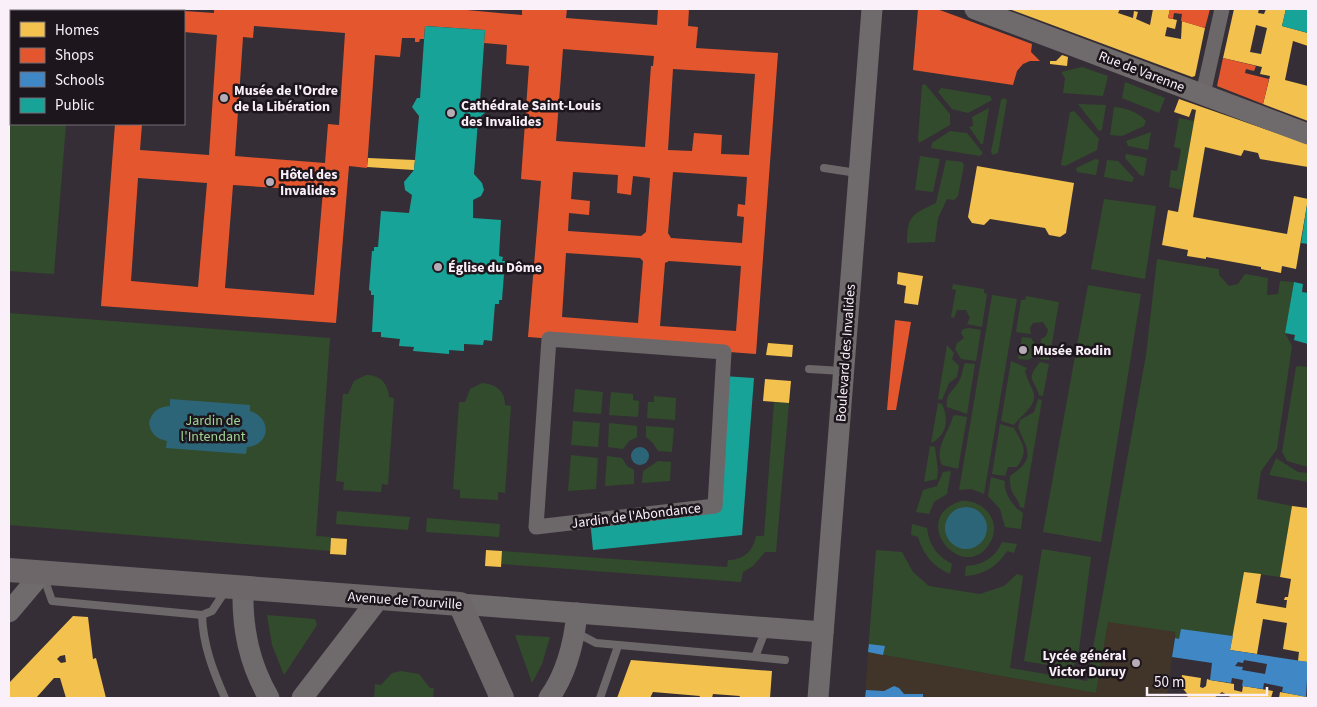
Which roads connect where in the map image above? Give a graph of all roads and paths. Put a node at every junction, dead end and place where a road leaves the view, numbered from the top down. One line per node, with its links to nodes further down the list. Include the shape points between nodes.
1 (872, 9): 7 (main road, Boulevard des Invalides)
2 (975, 9): 4 (main road, Rue de Varenne)
3 (1222, 9): 4 (street)
4 (1202, 94): 5 (main road, Rue de Varenne)
5 (1308, 134)
6 (824, 168): 7 (lane)
7 (859, 173): 10 (main road, Boulevard des Invalides)
8 (549, 339): 8 (street, Jardin de l'Abondance, via 536,527 715,506 724,352)
9 (809, 369): 10 (lane)
10 (844, 372): 20 (main road, Boulevard des Invalides)
11 (9, 570): 12 (main road, Avenue de Tourville)
12 (42, 573): 13 (main road, Avenue de Tourville); 16 (main road); 17 (lane, via 52,601)
13 (236, 588): 14 (main road, Avenue de Tourville); 17 (lane, via 212,611); 25 (main road, via 251,660)
14 (379, 598): 15 (main road, Avenue de Tourville); 26 (main road)
15 (460, 604): 18 (main road, Avenue de Tourville); 27 (main road)
16 (9, 612)
17 (202, 614): 24 (lane, via 203,634 212,669)
18 (576, 623): 19 (main road, Avenue de Tourville); 21 (lane, Avenue de Tourville, via 596,643); 28 (main road, via 563,674)
19 (767, 628): 20 (main road, Avenue de Tourville); 22 (lane)
20 (823, 632): 30 (main road, Boulevard des Invalides)
21 (618, 646): 22 (lane, Avenue de Tourville); 29 (lane)
22 (755, 657): 23 (lane, Avenue de Tourville)
23 (785, 660)
24 (225, 698)
25 (269, 698)
26 (302, 698)
27 (502, 698)
28 (549, 698)
29 (600, 698)
30 (818, 698)

